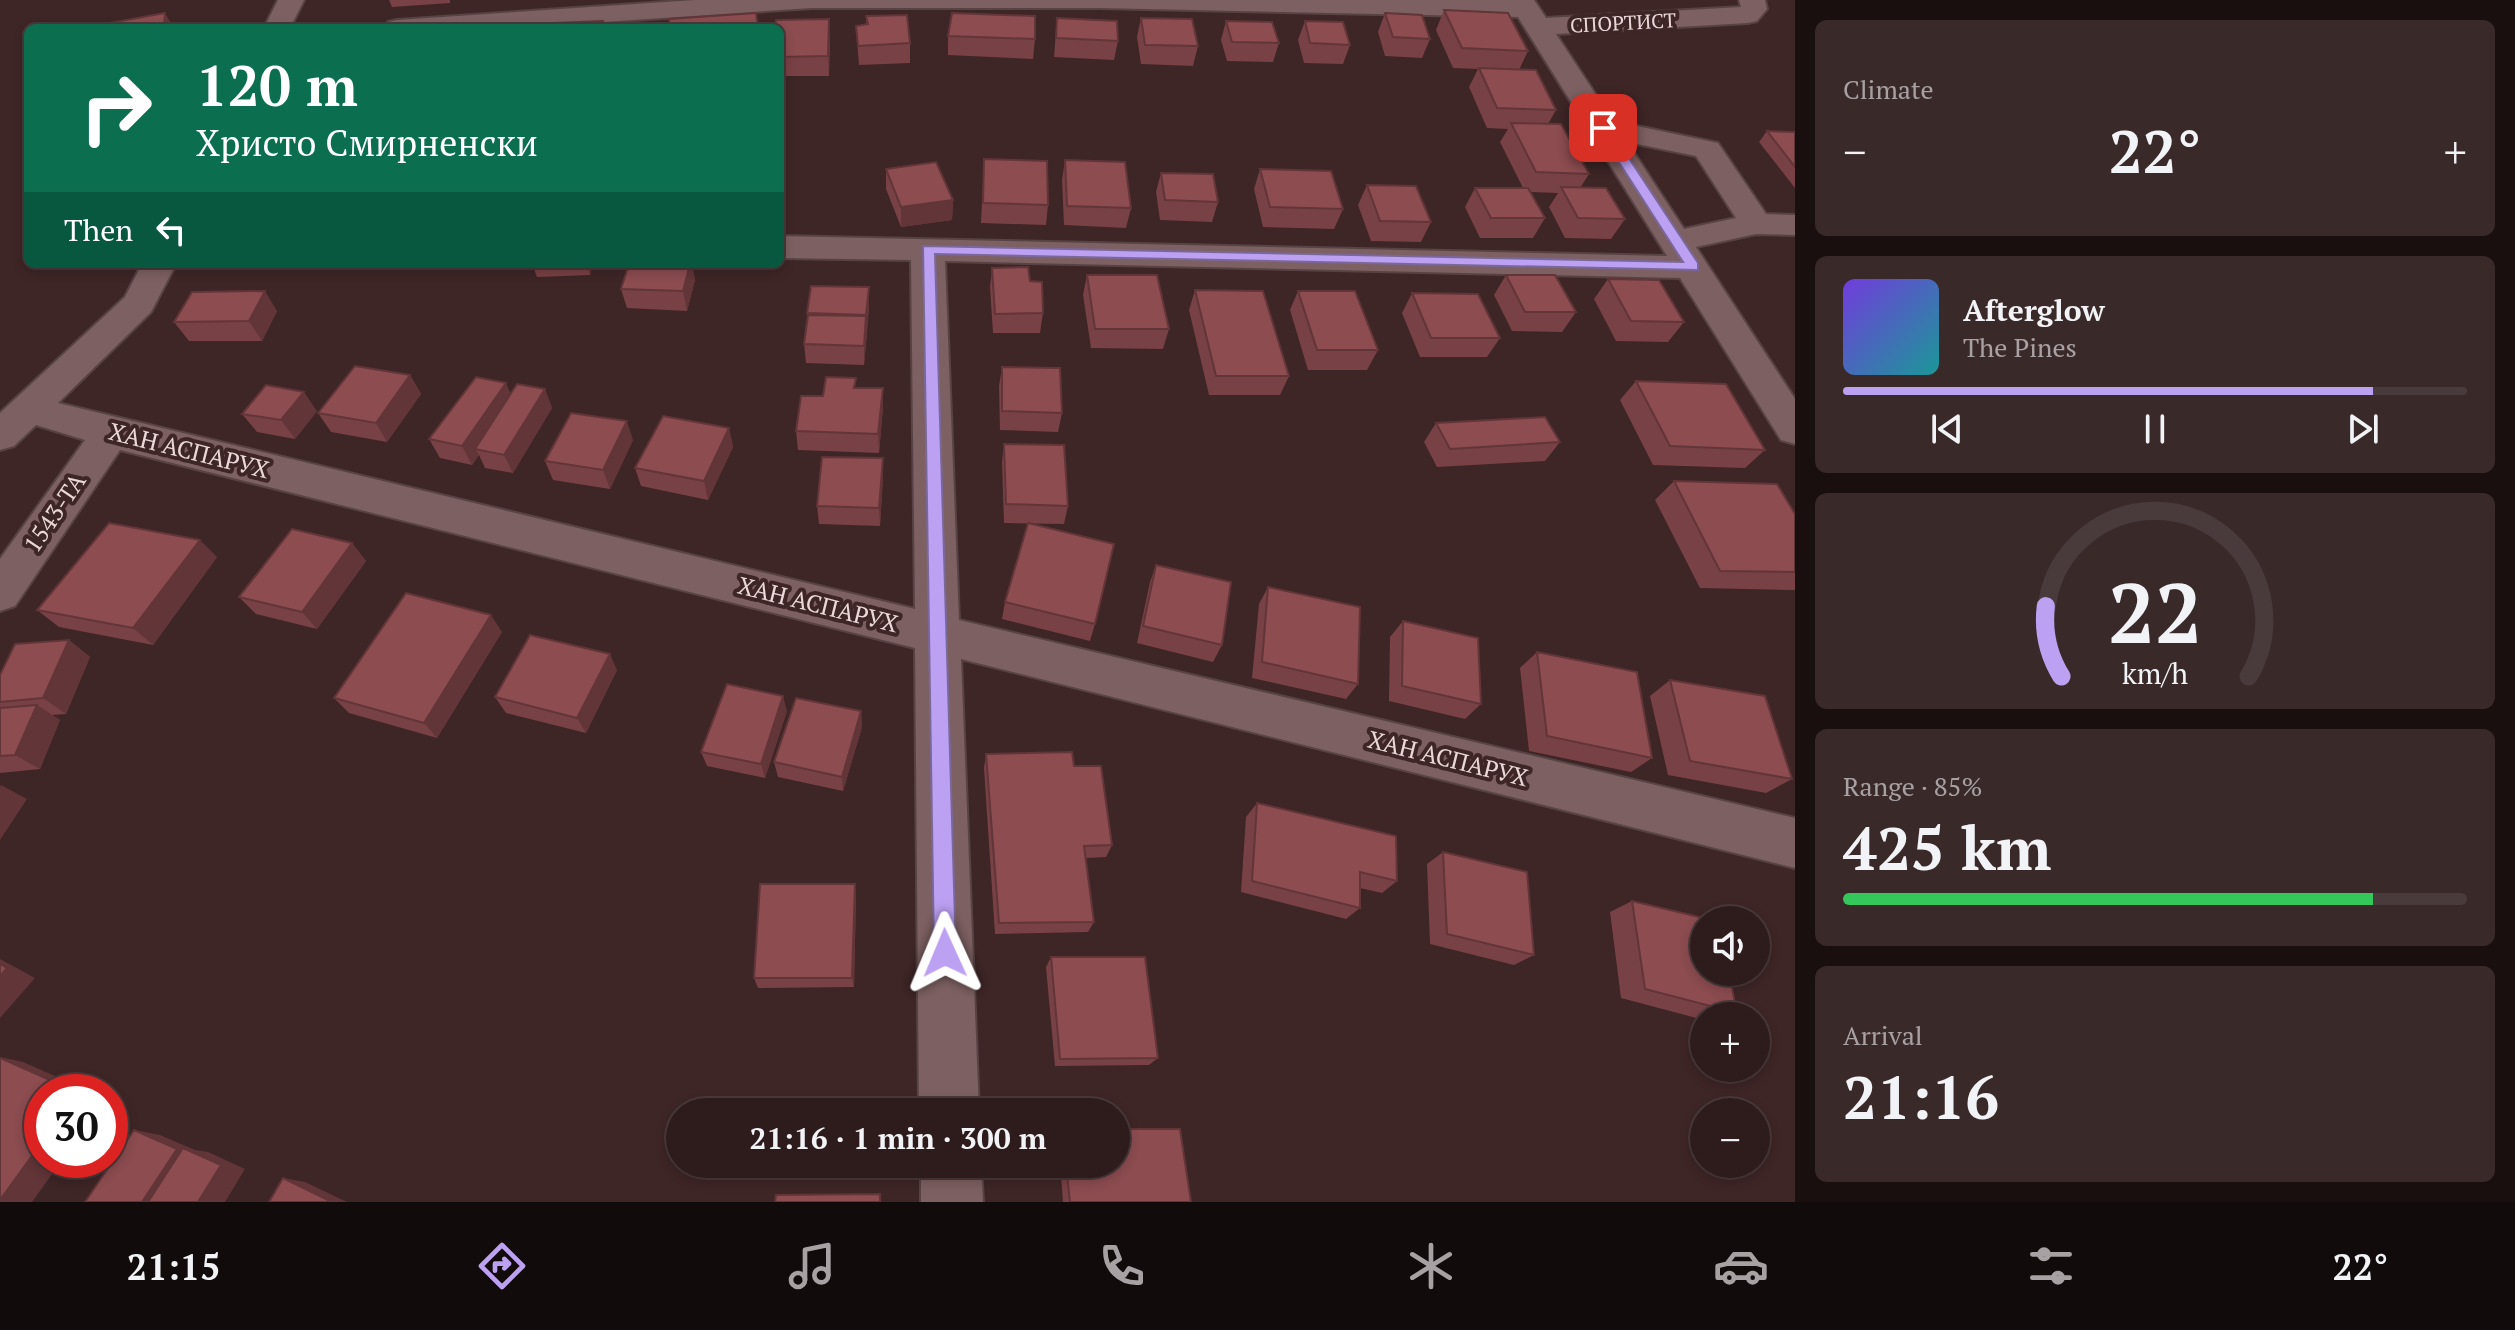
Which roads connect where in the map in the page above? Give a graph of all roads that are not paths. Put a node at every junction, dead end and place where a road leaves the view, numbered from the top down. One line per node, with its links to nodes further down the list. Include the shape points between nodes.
1 (291, 0): 7 (street)
2 (812, 0): 3 (street, СПОРТИСТ); 6 (street, СПОРТИСТ)
3 (1099, 0): 5 (street, СПОРТИСТ)
4 (1753, 4): 5 (street, СПОРТИСТ, via 1748,15 1725,17)
5 (1528, 12): 9 (street)
6 (649, 20): 8 (street, СПОРТИСТ)
7 (279, 24)
8 (523, 24)
9 (1603, 128): 10 (street, via 1707,149); 14 (street)
10 (1756, 224): 11 (street); 14 (street)
11 (1795, 225)
12 (784, 247): 13 (street)
13 (928, 249): 14 (street); 20 (street)
14 (1685, 254): 17 (street)
15 (157, 268): 16 (street, via 139,304)
16 (14, 422): 18 (street, ХАН АСПАРУХ)
17 (1795, 430)
18 (111, 433): 19 (street, 1543-ТА); 20 (street, ХАН АСПАРУХ)
19 (0, 593)
20 (937, 635): 21 (street, ХАН АСПАРУХ); 22 (street)
21 (1795, 843)
22 (949, 1098)
23 (951, 1178): 24 (street)
24 (952, 1202)

